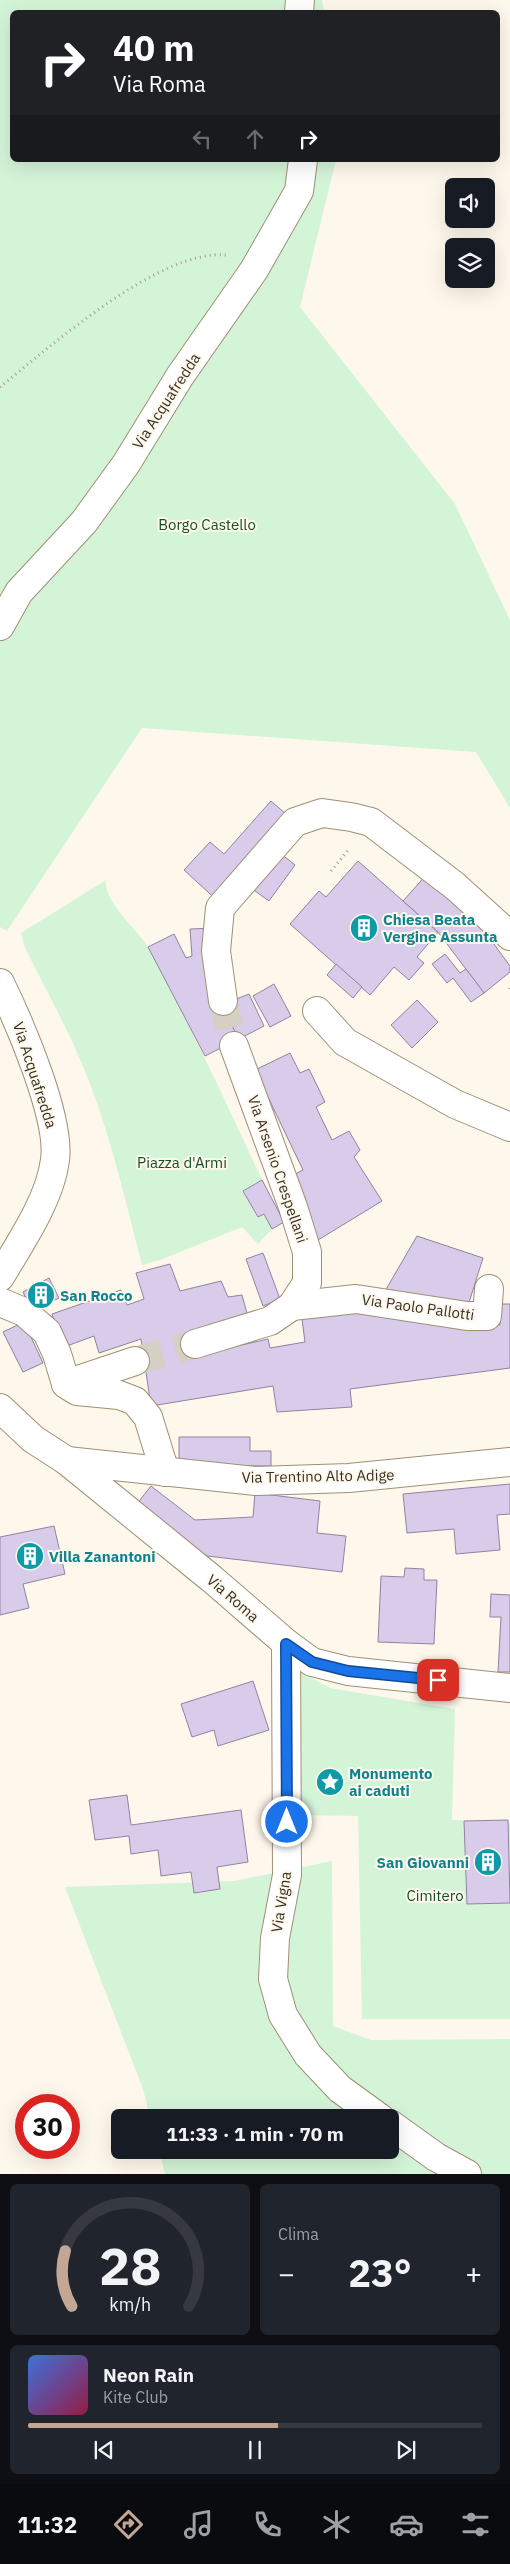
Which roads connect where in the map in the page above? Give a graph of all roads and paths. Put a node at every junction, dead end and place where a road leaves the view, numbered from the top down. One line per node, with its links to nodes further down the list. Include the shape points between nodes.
1 (303, 162): 2 (street, Via Acquafredda, via 299,191)
2 (254, 270): 3 (path, via 228,255 210,254 148,277 79,323); 4 (street, Via Acquafredda, via 180,376 126,464 84,522 19,592)
3 (0, 387)
4 (0, 626)
5 (510, 936): 7 (street, via 456,886 371,822 322,813 295,822 220,908 216,951)
6 (0, 984): 11 (street, Via Acquafredda, via 17,1019 41,1085 52,1122 56,1160 32,1222)
7 (224, 1001)
8 (317, 1011): 10 (street, via 345,1042 455,1104)
9 (234, 1046): 14 (street, Via Arsenio Crespellani, via 307,1252 307,1283)
10 (510, 1127)
11 (0, 1277)
12 (489, 1289): 14 (street, Via Paolo Pallotti, via 487,1316 467,1316 356,1299)
13 (0, 1302): 17 (street, via 24,1312 47,1332)
14 (292, 1306): 15 (street, Via Arsenio Crespellani, via 270,1321)
15 (195, 1344)
16 (135, 1361): 17 (street)
17 (66, 1384): 21 (street, via 77,1391 119,1395 135,1401 148,1417)
18 (0, 1408): 19 (street, Via Roma, via 33,1439)
19 (67, 1462): 21 (street, Via Trentino Alto Adige); 22 (street, Via Roma, via 212,1579)
20 (510, 1462): 21 (street, Via Trentino Alto Adige, via 349,1478 256,1480)
21 (165, 1472)
22 (286, 1644): 23 (street, Via Roma, via 312,1662 348,1671); 24 (street, Via Vigna, via 287,1875 275,1938 273,1980 283,2015 308,2055 340,2089)
23 (510, 1688)
24 (368, 2109)
25 (399, 2130): 26 (street)
26 (466, 2174)

